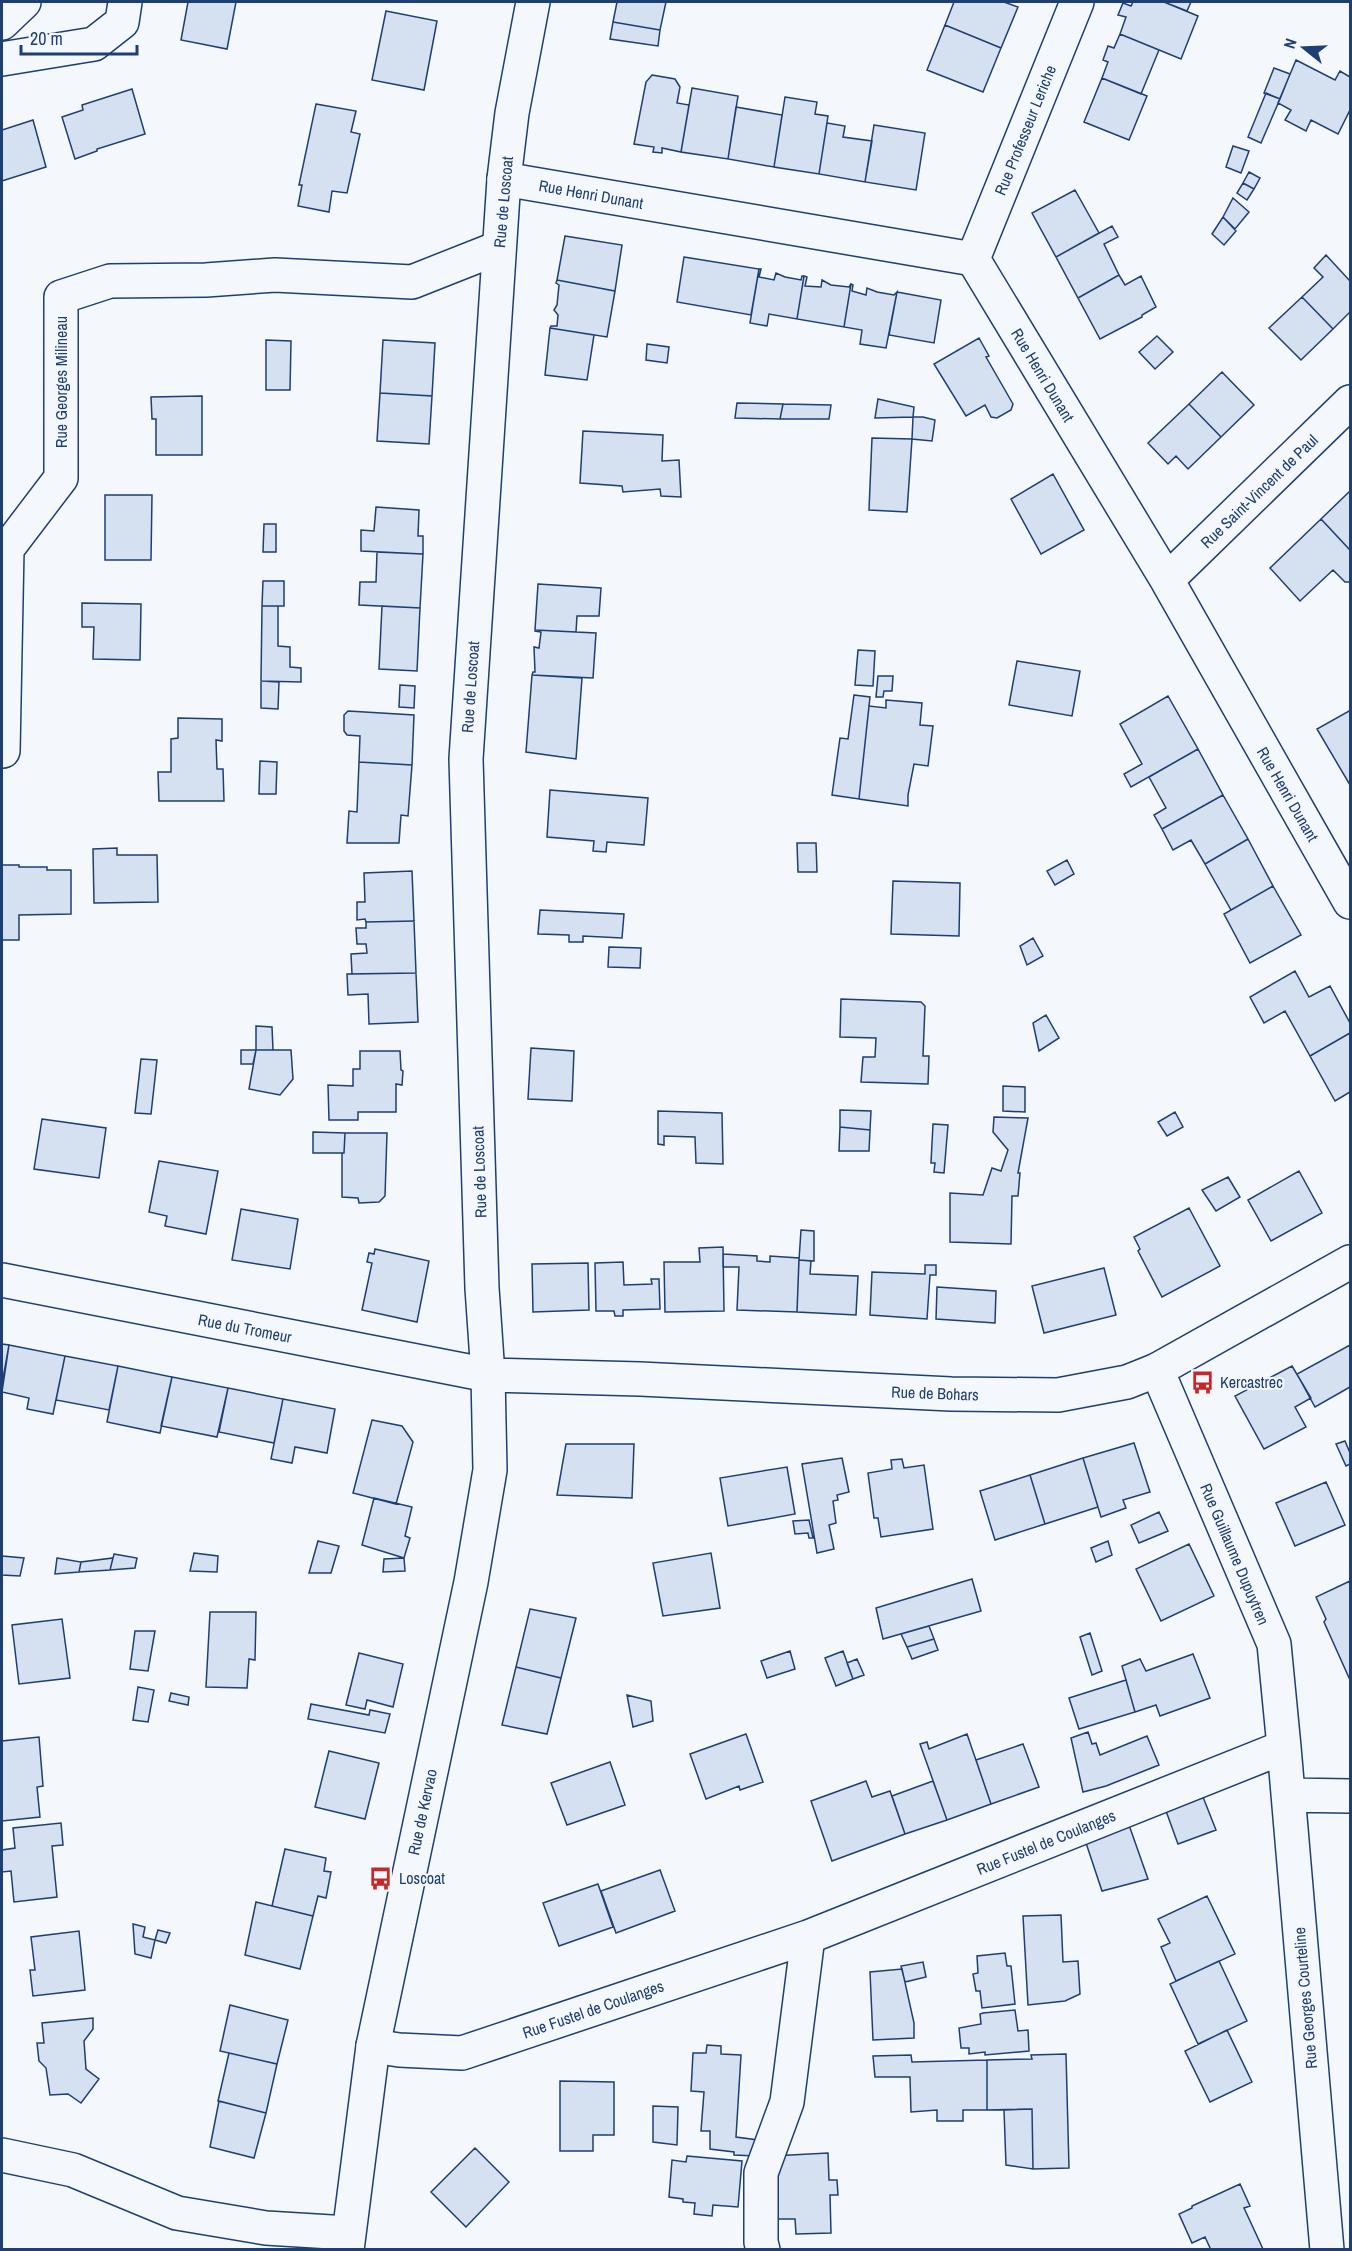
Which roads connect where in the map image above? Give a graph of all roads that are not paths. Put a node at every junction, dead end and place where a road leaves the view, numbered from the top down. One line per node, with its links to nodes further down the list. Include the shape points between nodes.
1 (24, 2): 5 (street)
2 (125, 2): 6 (street, via 122,22 94,44)
3 (533, 2): 7 (street, Rue de Loscoat)
4 (1077, 2): 9 (street, Rue Professeur Leriche)
5 (2, 23)
6 (2, 59)
7 (504, 179): 8 (street, Rue de Loscoat); 9 (street, Rue Henri Dunant)
8 (498, 248): 12 (street, Rue Georges Milineau, via 412,282 275,275 110,281 61,297 61,478 7,549); 18 (street, Rue de Loscoat, via 466,759)
9 (973, 259): 11 (street, Rue Henri Dunant)
10 (1350, 402): 11 (street, Rue Saint-Vincent de Paul)
11 (1167, 580): 13 (street, Rue Henri Dunant)
12 (3, 751)
13 (1341, 863): 14 (street, Rue Henri Dunant)
14 (1350, 902)
15 (1350, 1262): 17 (street, Rue de Bohars)
16 (2, 1280): 18 (street, Rue du Tromeur)
17 (1157, 1370): 18 (street, Rue de Bohars, via 1127,1382 1058,1395); 19 (street, Rue Guillaume Dupuytren, via 1274,1644)
18 (488, 1375): 23 (street, Rue de Kervao, via 490,1470 471,1582)
19 (1284, 1747): 20 (street, Rue Georges Courteline); 22 (street, Rue Fustel de Coulanges)
20 (1288, 1795): 21 (street); 27 (street, Rue Georges Courteline)
21 (1350, 1796)
22 (808, 1936): 23 (street, Rue Fustel de Coulanges, via 462,2053); 26 (street, via 787,2102 761,2173)
23 (373, 2046): 25 (street, Rue de Kervao)
24 (2, 2155): 25 (street, via 72,2170 177,2213)
25 (348, 2241)
26 (763, 2250)
27 (1327, 2250)

